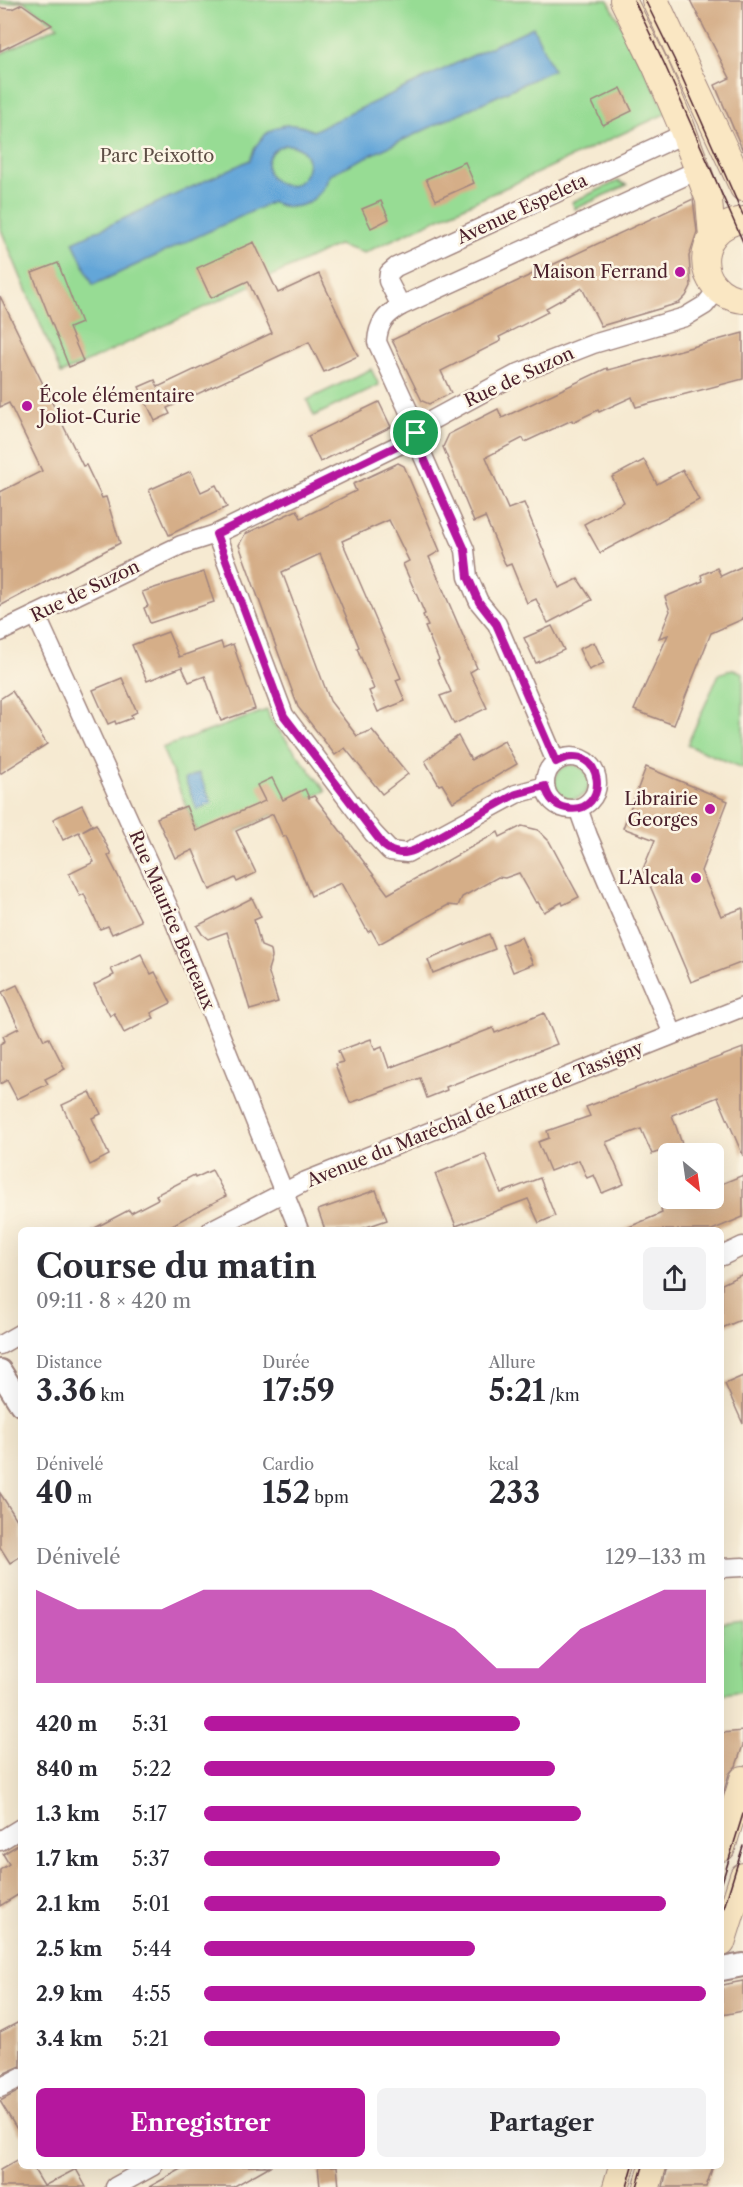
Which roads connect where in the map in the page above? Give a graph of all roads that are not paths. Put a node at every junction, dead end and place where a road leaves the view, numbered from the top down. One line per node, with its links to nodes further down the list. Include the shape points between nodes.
1 (623, 0): 3 (main road)
2 (655, 0): 5 (main road)
3 (681, 125): 4 (main road); 10 (street, Avenue Espeleta, via 680,134 673,140 396,267 388,280)
4 (702, 179): 7 (main road, via 709,200); 10 (street, Avenue Espeleta, via 687,175)
5 (743, 188)
6 (743, 220): 7 (main road, via 721,227)
7 (712, 237): 8 (main road, via 706,270)
8 (717, 290): 9 (main road); 11 (street, Rue de Suzon, via 705,305 685,317 593,344 519,373 423,425)
9 (743, 300)
10 (401, 306): 11 (street, Avenue Espeleta, via 383,319 377,342)
11 (416, 433): 12 (street, Rue de Suzon, via 407,441); 15 (street, Avenue Espeleta, via 465,550 468,577 479,602 496,624)
12 (216, 534): 13 (street, Rue de Suzon, via 181,545); 16 (street, via 284,716 390,851 415,850 516,794)
13 (36, 615): 14 (street, Rue de Suzon); 20 (street, Rue Maurice Berteaux, via 172,915)
14 (0, 632)
15 (556, 762): 16 (street, via 549,768); 17 (street, via 580,758 597,775 592,799)
16 (545, 786): 17 (street, via 560,807)
17 (578, 808): 19 (street)
18 (743, 1007): 19 (street, Avenue du Maréchal de Lattre de Tassigny)
19 (673, 1034): 20 (street, Avenue du Maréchal de Lattre de Tassigny)
20 (284, 1191): 21 (street, Avenue du Maréchal de Lattre de Tassigny); 22 (street, Rue Maurice Berteaux)
21 (217, 1227)
22 (298, 1227)
23 (743, 1246): 24 (street)
24 (724, 1255)
25 (18, 1335): 26 (street)
26 (0, 1345)
27 (0, 1371): 28 (street)
28 (18, 1399)
29 (743, 1567): 30 (street)
30 (724, 1568)
31 (743, 1779): 34 (main road)
32 (18, 1829): 33 (street)
33 (0, 1841)
34 (724, 1841)
35 (743, 1876): 36 (main road)
36 (724, 1938)
37 (743, 1965): 38 (street)
38 (724, 1969)
39 (18, 2079): 40 (street)
40 (0, 2088)
41 (148, 2169): 44 (street)
42 (621, 2169): 45 (main road)
43 (652, 2169): 46 (main road)
44 (115, 2187)
45 (616, 2187)
46 (647, 2187)

